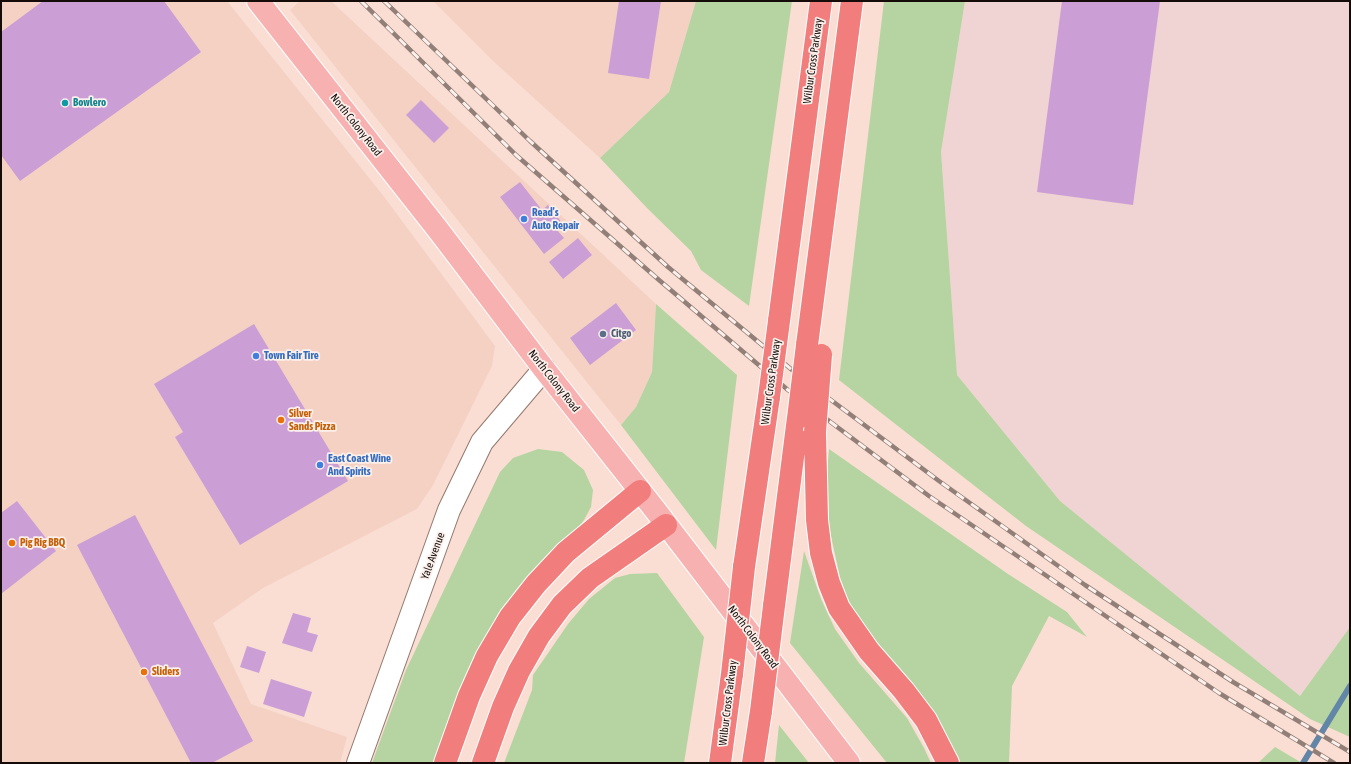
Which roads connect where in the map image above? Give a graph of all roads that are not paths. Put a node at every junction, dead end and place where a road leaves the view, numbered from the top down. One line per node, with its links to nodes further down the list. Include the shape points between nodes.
1 (258, 1): 5 (main road, North Colony Road)
2 (821, 1): 8 (highway, Wilbur Cross Parkway, bridge)
3 (852, 1): 4 (highway, via 833,148)
4 (814, 350): 14 (highway, bridge, via 798,418); 16 (highway, bridge, via 817,520 821,553 829,583 839,608 869,651 926,720)
5 (544, 369): 6 (main road, North Colony Road); 9 (street, Yale Avenue, via 482,442 452,503)
6 (640, 491): 7 (main road, North Colony Road); 10 (highway, via 566,552 510,617 487,656)
7 (666, 524): 11 (highway, via 590,578 562,605 539,636 519,671); 15 (main road, North Colony Road)
8 (726, 718): 12 (highway); 13 (highway, Wilbur Cross Parkway)
9 (358, 763)
10 (444, 763)
11 (483, 763)
12 (713, 763)
13 (720, 763)
14 (753, 763)
15 (849, 763)
16 (948, 763)

